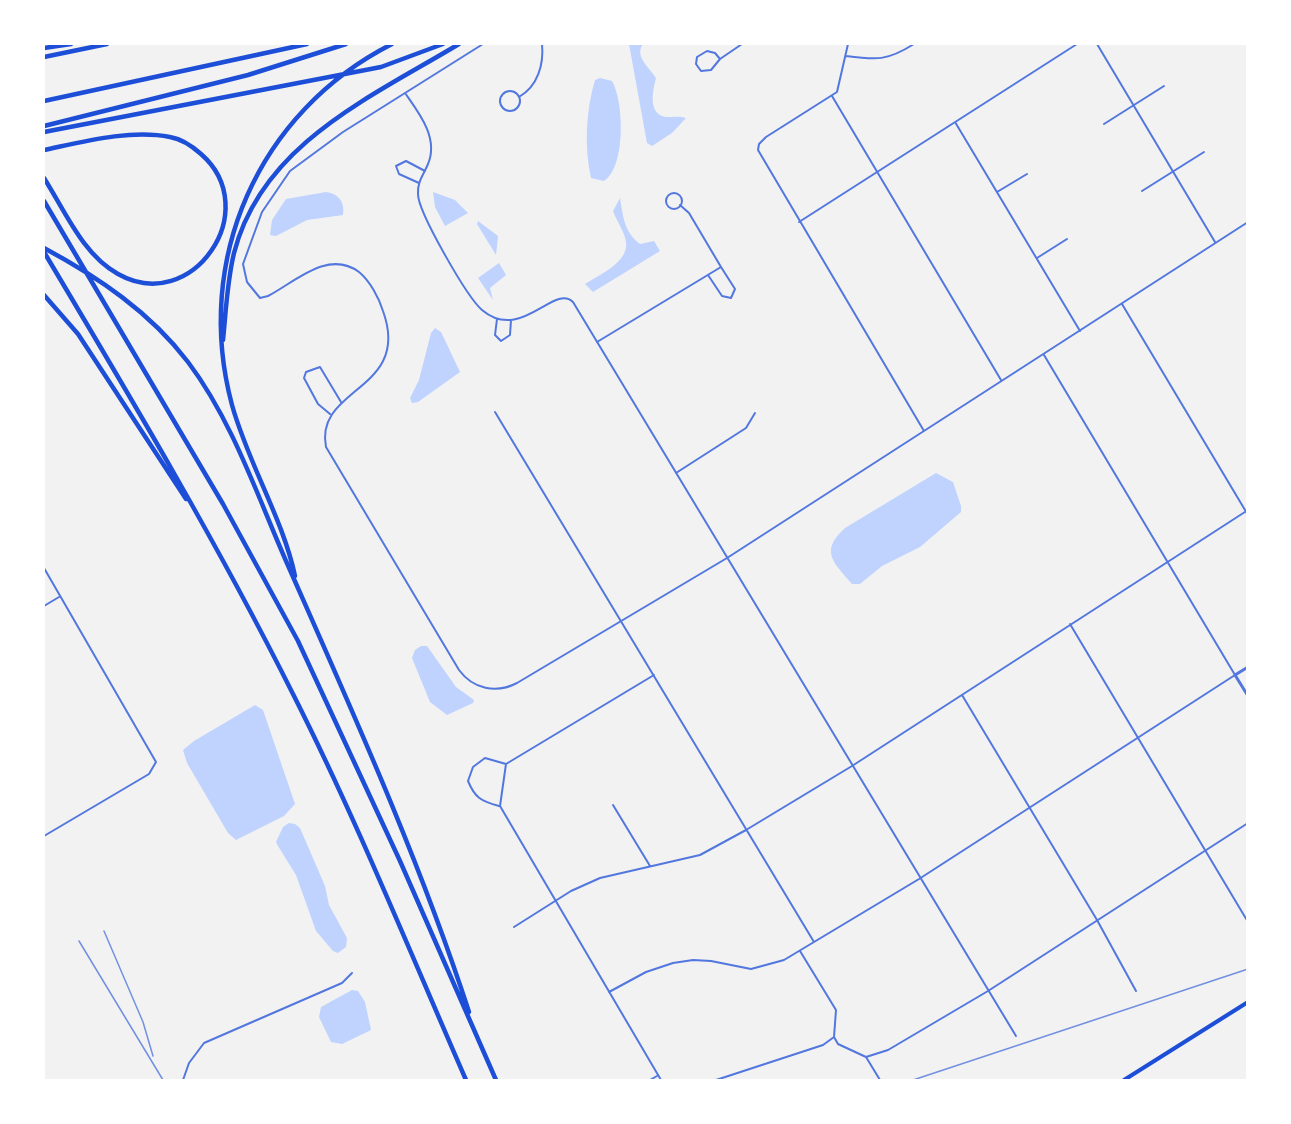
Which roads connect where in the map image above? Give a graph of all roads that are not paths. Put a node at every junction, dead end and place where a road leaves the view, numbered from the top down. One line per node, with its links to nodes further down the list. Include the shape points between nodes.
1 (71, 44): 15 (highway)
2 (107, 44): 17 (highway)
3 (307, 44): 23 (highway)
4 (346, 44): 27 (highway, via 248,75)
5 (392, 44): 55 (highway, via 337,78 298,115 262,165 233,230 222,289)
6 (443, 44): 28 (highway, via 381,68)
7 (459, 44): 55 (highway, via 329,123 274,174 251,210 234,252)
8 (483, 44): 20 (street)
9 (542, 44): 22 (street, via 538,75)
10 (742, 44): 18 (street)
11 (848, 44): 16 (street)
12 (914, 44): 16 (street, via 887,58)
13 (1077, 44): 25 (street)
14 (1097, 44): 24 (street)
15 (44, 48)
16 (846, 56): 21 (street, via 840,87)
17 (44, 57)
18 (720, 59): 18 (street, via 707,51 699,55 696,64 701,71 708,71)
19 (1164, 86): 24 (street)
20 (405, 93): 31 (street, via 431,136 431,155); 58 (street, via 290,171 262,212 243,264 247,282 260,298 326,265 350,267 368,282 385,315 386,349 369,381)
21 (832, 96): 33 (street); 41 (street, via 766,137 758,147)
22 (519, 97): 22 (street, via 511,91 504,93 501,106 514,110 519,106)
23 (44, 101)
24 (1134, 106): 26 (street); 32 (street)
25 (955, 122): 33 (street); 38 (street)
26 (1104, 124)
27 (44, 126)
28 (44, 132)
29 (44, 150): 35 (highway, via 102,139 154,135 185,142 209,161 216,172 226,201 225,224 212,252 190,273 159,282 132,280 110,269 89,250)
30 (1204, 152): 32 (street)
31 (425, 171): 36 (street); 36 (street, via 406,161 396,166 399,174)
32 (1173, 171): 37 (street); 44 (street)
33 (877, 172): 41 (street); 57 (street)
34 (1027, 174): 38 (street)
35 (44, 178)
36 (418, 183): 51 (street, via 424,218 475,301)
37 (1142, 191)
38 (997, 192): 46 (street)
39 (44, 201): 103 (highway, via 223,504 298,641)
40 (680, 205): 40 (street, via 678,194 667,197 670,208); 47 (street, via 689,213)
41 (800, 222): 62 (street)
42 (1248, 222): 44 (street)
43 (1067, 239): 46 (street)
44 (1215, 242): 50 (street)
45 (44, 250): 65 (highway); 69 (highway, via 101,281 144,314 188,362 219,412)
46 (1037, 258): 53 (street)
47 (721, 267): 48 (street); 48 (street, via 735,289 732,297 722,296)
48 (708, 275): 54 (street)
49 (44, 295): 65 (highway, via 87,348)
50 (1122, 304): 53 (street); 64 (street)
51 (497, 319): 52 (street); 52 (street, via 495,335 501,341 510,335)
52 (511, 321): 54 (street, via 567,297)
53 (1080, 331): 56 (street)
54 (597, 342): 63 (street)
55 (222, 345): 69 (highway, via 229,393 242,438 292,563)
56 (1044, 355): 57 (street); 67 (street)
57 (1002, 381): 62 (street)
58 (341, 402): 61 (street); 61 (street, via 320,367 304,375 318,404)
59 (495, 412): 72 (street)
60 (755, 413): 63 (street, via 746,428)
61 (331, 414): 72 (street, via 325,431 328,453 467,679 491,689 512,686)
62 (924, 431): 66 (street)
63 (676, 473): 66 (street)
64 (1247, 512): 67 (street)
65 (202, 523): 108 (highway, via 301,710)
66 (727, 558): 72 (street); 81 (street)
67 (1167, 562): 73 (street); 76 (street)
68 (44, 568): 70 (street)
69 (298, 588): 103 (highway, via 401,827)
70 (60, 596): 71 (street); 87 (street, via 152,752 155,766 149,774)
71 (44, 606)
72 (621, 622): 75 (street)
73 (1070, 624): 77 (street); 79 (street)
74 (1248, 667): 76 (street)
75 (654, 675): 80 (street); 86 (street)
76 (1235, 675): 78 (street); 79 (street)
77 (962, 695): 81 (street); 84 (street)
78 (1248, 696)
79 (1137, 737): 84 (street); 88 (street)
80 (507, 764): 83 (street); 83 (street, via 485,758 473,767 468,781 480,801)
81 (852, 766): 86 (street); 90 (street)
82 (613, 805): 89 (street)
83 (500, 806): 91 (street)
84 (1030, 807): 90 (street); 92 (street)
85 (1248, 823): 88 (street)
86 (746, 830): 89 (street, via 700,855); 95 (street)
87 (44, 836)
88 (1205, 850): 92 (street); 93 (street)
89 (650, 866): 91 (street, via 600,878)
90 (919, 879): 95 (street); 98 (street)
91 (555, 902): 94 (street); 100 (street)
92 (1097, 920): 98 (street); 99 (street)
93 (1248, 922)
94 (514, 927)
95 (814, 942): 96 (street)
96 (800, 951): 100 (street, via 763,968 693,960 673,963); 104 (street, via 836,1010)
97 (352, 973): 107 (street, via 342,983 204,1043 189,1063)
98 (988, 991): 102 (street); 105 (street, via 888,1050)
99 (1136, 991)
100 (609, 992): 106 (street)
101 (1248, 1002): 114 (main road)
102 (1016, 1036)
103 (477, 1037): 109 (highway)
104 (834, 1037): 105 (street, via 838,1044); 112 (street, via 823,1045)
105 (866, 1057): 113 (street)
106 (657, 1076): 110 (street); 111 (street)
107 (183, 1080)
108 (466, 1080)
109 (496, 1080)
110 (650, 1080)
111 (661, 1080)
112 (716, 1080)
113 (880, 1080)
114 (1124, 1080)

